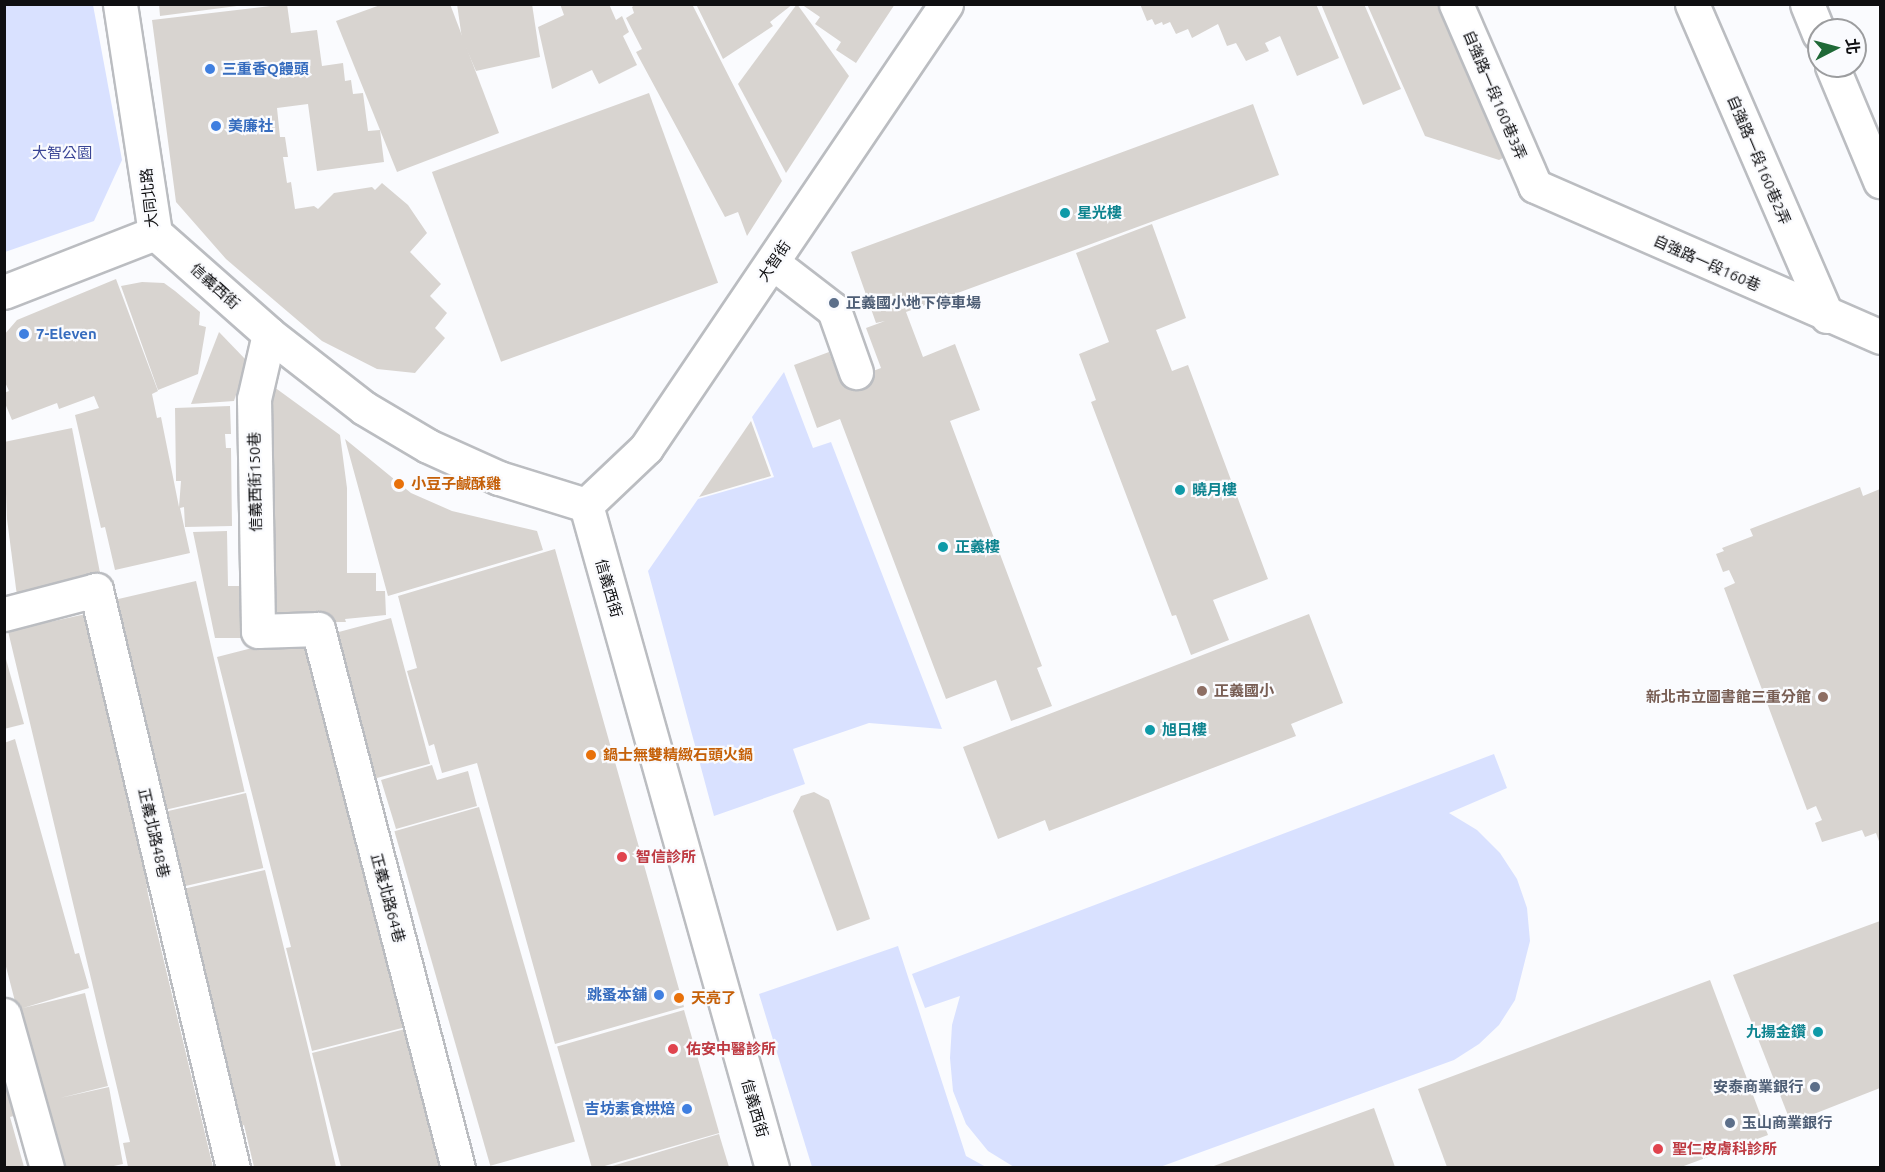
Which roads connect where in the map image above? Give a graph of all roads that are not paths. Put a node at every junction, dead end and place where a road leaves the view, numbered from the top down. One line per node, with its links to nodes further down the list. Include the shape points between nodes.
1 (120, 4): 10 (street, 大同北路)
2 (946, 4): 11 (street, 大智街)
3 (1456, 4): 9 (street, 自強路一段160巷3弄)
4 (1692, 4): 13 (street, 自強路一段160巷2弄)
5 (1807, 4): 6 (street)
6 (1813, 18)
7 (1837, 78): 8 (street)
8 (1881, 181)
9 (1535, 186): 13 (street, 自強路一段160巷)
10 (155, 233): 12 (street, 大同北路); 14 (street, 信義西街)
11 (773, 262): 16 (street, via 834,310); 17 (street, 大智街, via 646,448)
12 (4, 292)
13 (1827, 316): 15 (street, 自強路一段160巷)
14 (269, 334): 17 (street, 信義西街, via 364,408 429,446 499,478); 19 (street, 信義西街150巷, via 254,399 258,631)
15 (1881, 337)
16 (856, 372)
17 (586, 505): 24 (street, 信義西街)
18 (4, 614): 22 (street, 正義北路48巷, via 96,590)
19 (318, 629): 23 (street, 正義北路64巷)
20 (4, 1015): 21 (street)
21 (47, 1167)
22 (233, 1167)
23 (458, 1167)
24 (772, 1167)

